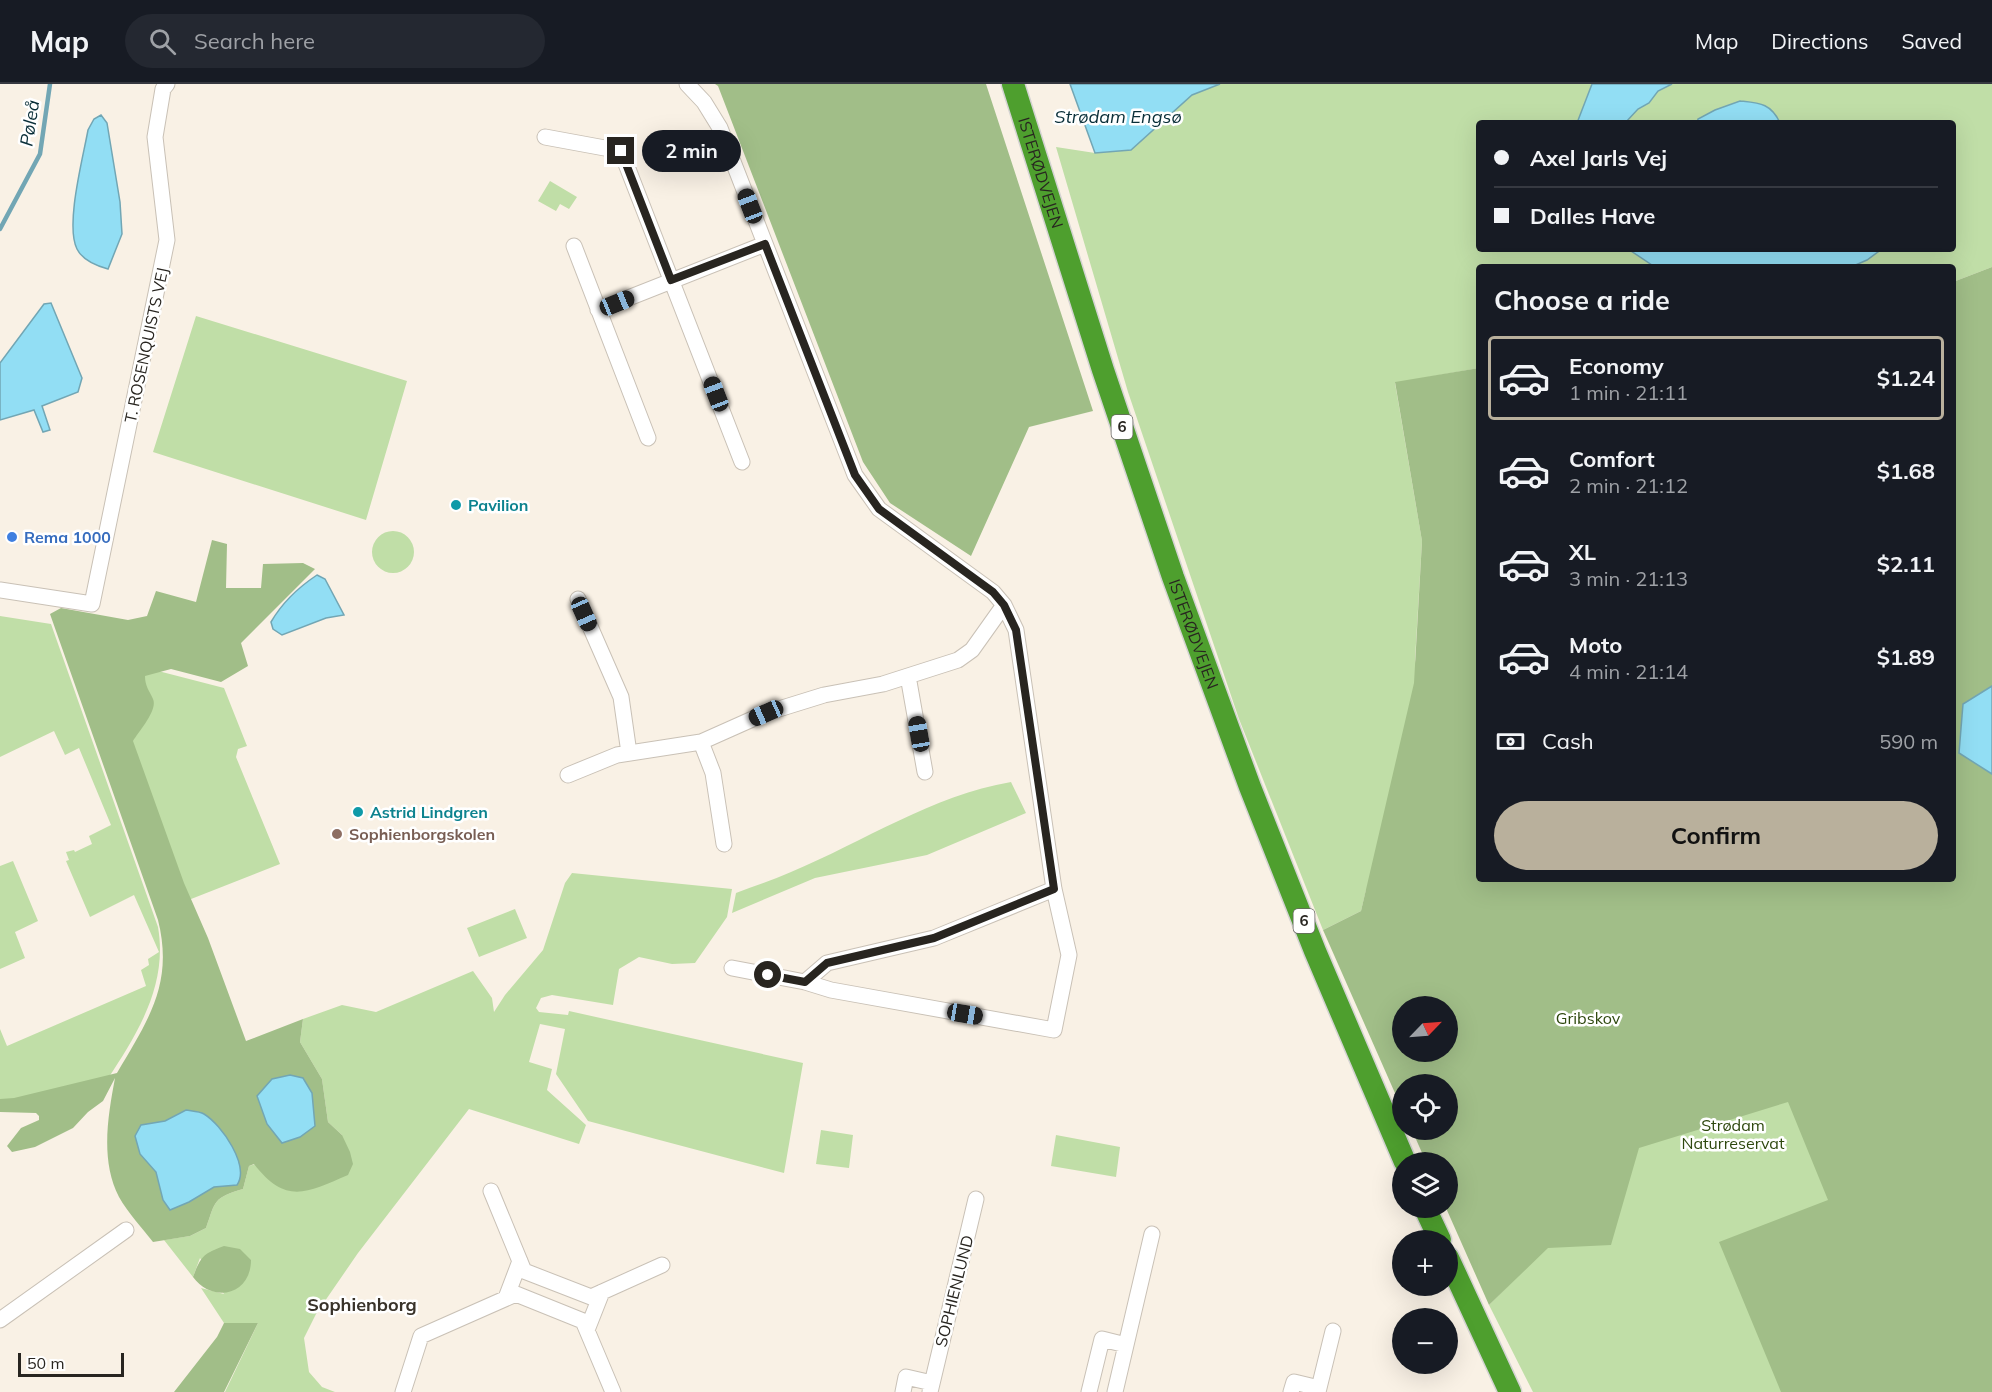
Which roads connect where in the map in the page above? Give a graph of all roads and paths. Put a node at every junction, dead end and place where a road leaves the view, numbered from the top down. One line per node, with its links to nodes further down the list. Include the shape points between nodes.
1 (167, 84): 11 (street, T. ROSENQUISTS VEJ, via 155,136 167,240 92,604)
2 (687, 84): 5 (street, via 720,128)
3 (1015, 87): 23 (highway, ISTERØDVEJEN / 6, via 1103,370 1181,599 1311,940)
4 (545, 137): 7 (street, via 621,151)
5 (765, 244): 7 (street); 13 (street, via 855,475 879,509 993,592)
6 (574, 246): 8 (street)
7 (671, 280): 8 (street); 10 (street)
8 (598, 310): 9 (street)
9 (648, 438)
10 (742, 462)
11 (0, 590)
12 (578, 599): 16 (street, via 621,697)
13 (1004, 605): 14 (street, via 972,650 958,660); 20 (street, via 1016,630)
14 (908, 676): 15 (street, via 766,713); 17 (street)
15 (701, 742): 16 (street); 19 (street, via 713,773)
16 (629, 753): 18 (street)
17 (926, 772)
18 (568, 775)
19 (724, 844)
20 (1054, 889): 22 (street, via 934,938 827,963); 22 (street, via 1069,955 1054,1030)
21 (732, 968): 22 (street)
22 (805, 982)
23 (1402, 1152)
24 (491, 1191): 28 (street)
25 (976, 1199): 37 (street, SOPHIENLUND)
26 (126, 1230): 33 (street)
27 (1152, 1234): 36 (street)
28 (520, 1261): 31 (street, via 524,1271 591,1297); 32 (street)
29 (662, 1265): 31 (street)
30 (1458, 1280): 45 (highway)
31 (602, 1292): 34 (street)
32 (506, 1298): 34 (street, via 516,1293 583,1321); 39 (street, via 421,1336)
33 (0, 1320)
34 (587, 1330): 40 (street)
35 (1333, 1331): 38 (street)
36 (1126, 1345): 42 (street, via 1102,1339); 43 (street)
37 (931, 1388): 41 (street, SOPHIENLUND, via 906,1377)
38 (1318, 1390): 44 (street, via 1294,1382)
39 (403, 1392)
40 (612, 1392)
41 (903, 1392)
42 (1089, 1392)
43 (1115, 1392)
44 (1291, 1392)
45 (1510, 1392)

